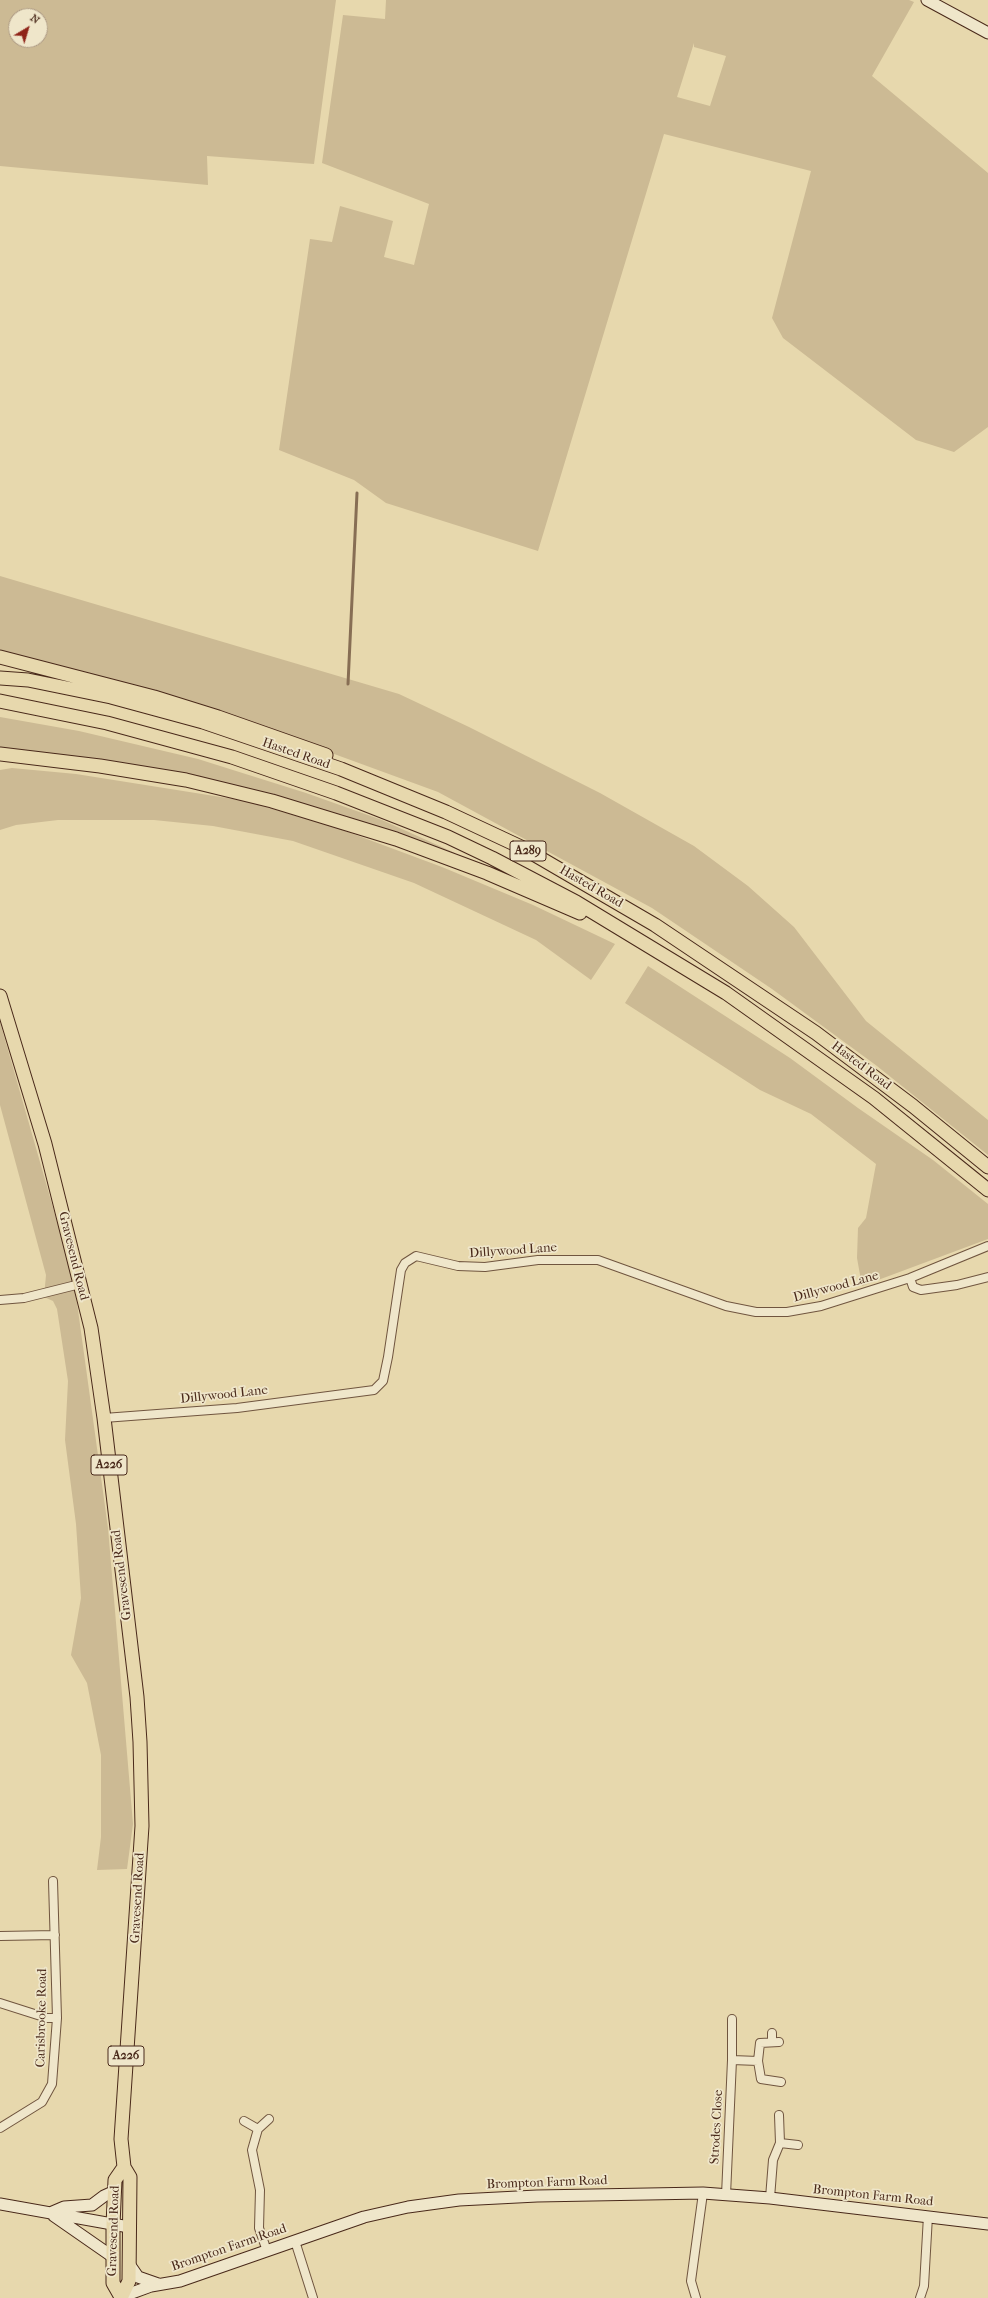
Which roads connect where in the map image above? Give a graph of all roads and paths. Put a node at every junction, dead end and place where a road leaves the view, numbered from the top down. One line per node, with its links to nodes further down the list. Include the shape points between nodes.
1 (927, 0): 2 (main road)
2 (988, 33)
3 (0, 657): 7 (main road, A289, via 154,697 307,747 442,802)
4 (0, 678): 7 (main road, Hasted Road / A289, via 28,680 96,694 203,722 341,769 414,798)
5 (0, 701): 8 (main road, Hasted Road / A289, via 81,717 170,739 307,782 454,840 563,895)
6 (0, 754): 8 (main road, A289, via 186,780 272,800 396,839)
7 (523, 848): 10 (main road, Hasted Road / A289, via 655,925 816,1032)
8 (637, 937): 11 (main road, Hasted Road / A289, via 726,992 810,1050)
9 (0, 996): 15 (main road, Gravesend Road / A226, via 45,1144)
10 (988, 1167)
11 (988, 1190)
12 (988, 1246): 14 (street, Dillywood Lane)
13 (988, 1277): 14 (street, via 958,1285 921,1290 913,1286)
14 (910, 1278): 17 (street, Dillywood Lane, via 821,1306 787,1312 756,1312 726,1306 598,1260 538,1260 485,1267 458,1266 416,1256 405,1263 401,1270 383,1379 378,1388 372,1391 237,1408)
15 (80, 1284): 16 (street, via 24,1298); 17 (main road, Gravesend Road / A226, via 90,1328)
16 (0, 1300)
17 (104, 1418): 35 (main road, Gravesend Road / A226, via 137,1697 142,1781 135,1946 122,2110 121,2139)
18 (53, 1881): 19 (street, Carisbrooke Road)
19 (55, 1935): 20 (street); 22 (street, Carisbrooke Road)
20 (0, 1936)
21 (0, 2003): 22 (street, via 47,2018)
22 (57, 2018): 31 (street, Carisbrooke Road, via 52,2084 49,2092 32,2110)
23 (732, 2019): 25 (street, Strodes Close)
24 (775, 2039): 26 (street, via 760,2043)
25 (732, 2060): 26 (street); 38 (street, Strodes Close)
26 (758, 2061): 27 (street, via 762,2079)
27 (776, 2084)
28 (779, 2115): 33 (street)
29 (269, 2119): 32 (street)
30 (244, 2121): 32 (street)
31 (0, 2128)
32 (258, 2129): 47 (street, via 252,2150 260,2190 259,2228)
33 (780, 2143): 34 (street); 39 (street, via 773,2160)
34 (798, 2145)
35 (124, 2167): 36 (main road, Gravesend Road, via 115,2180); 45 (main road, Gravesend Road / A226, via 130,2177)
36 (115, 2191): 41 (main road, via 92,2205 64,2207); 44 (main road, Gravesend Road)
37 (703, 2194): 38 (main road, Brompton Farm Road); 46 (main road, Brompton Farm Road, via 537,2196 459,2200 383,2213); 53 (street, via 691,2281)
38 (726, 2195): 39 (main road, Brompton Farm Road)
39 (770, 2198): 42 (main road, Brompton Farm Road)
40 (0, 2204): 41 (main road)
41 (50, 2213): 44 (main road); 48 (main road)
42 (928, 2216): 43 (main road, Brompton Farm Road); 54 (street)
43 (988, 2224)
44 (113, 2225): 45 (main road); 48 (main road, Gravesend Road)
45 (129, 2227): 49 (main road, Gravesend Road / A226)
46 (295, 2241): 47 (main road, Brompton Farm Road); 52 (street)
47 (267, 2251): 50 (main road, Brompton Farm Road, via 180,2281)
48 (113, 2256): 51 (main road, Gravesend Road, via 113,2283)
49 (129, 2264): 50 (main road, via 138,2277); 51 (main road, Gravesend Road / A226, via 129,2281)
50 (159, 2284): 51 (main road, Brompton Farm Road)
51 (121, 2297)
52 (313, 2298)
53 (696, 2298)
54 (922, 2298)

